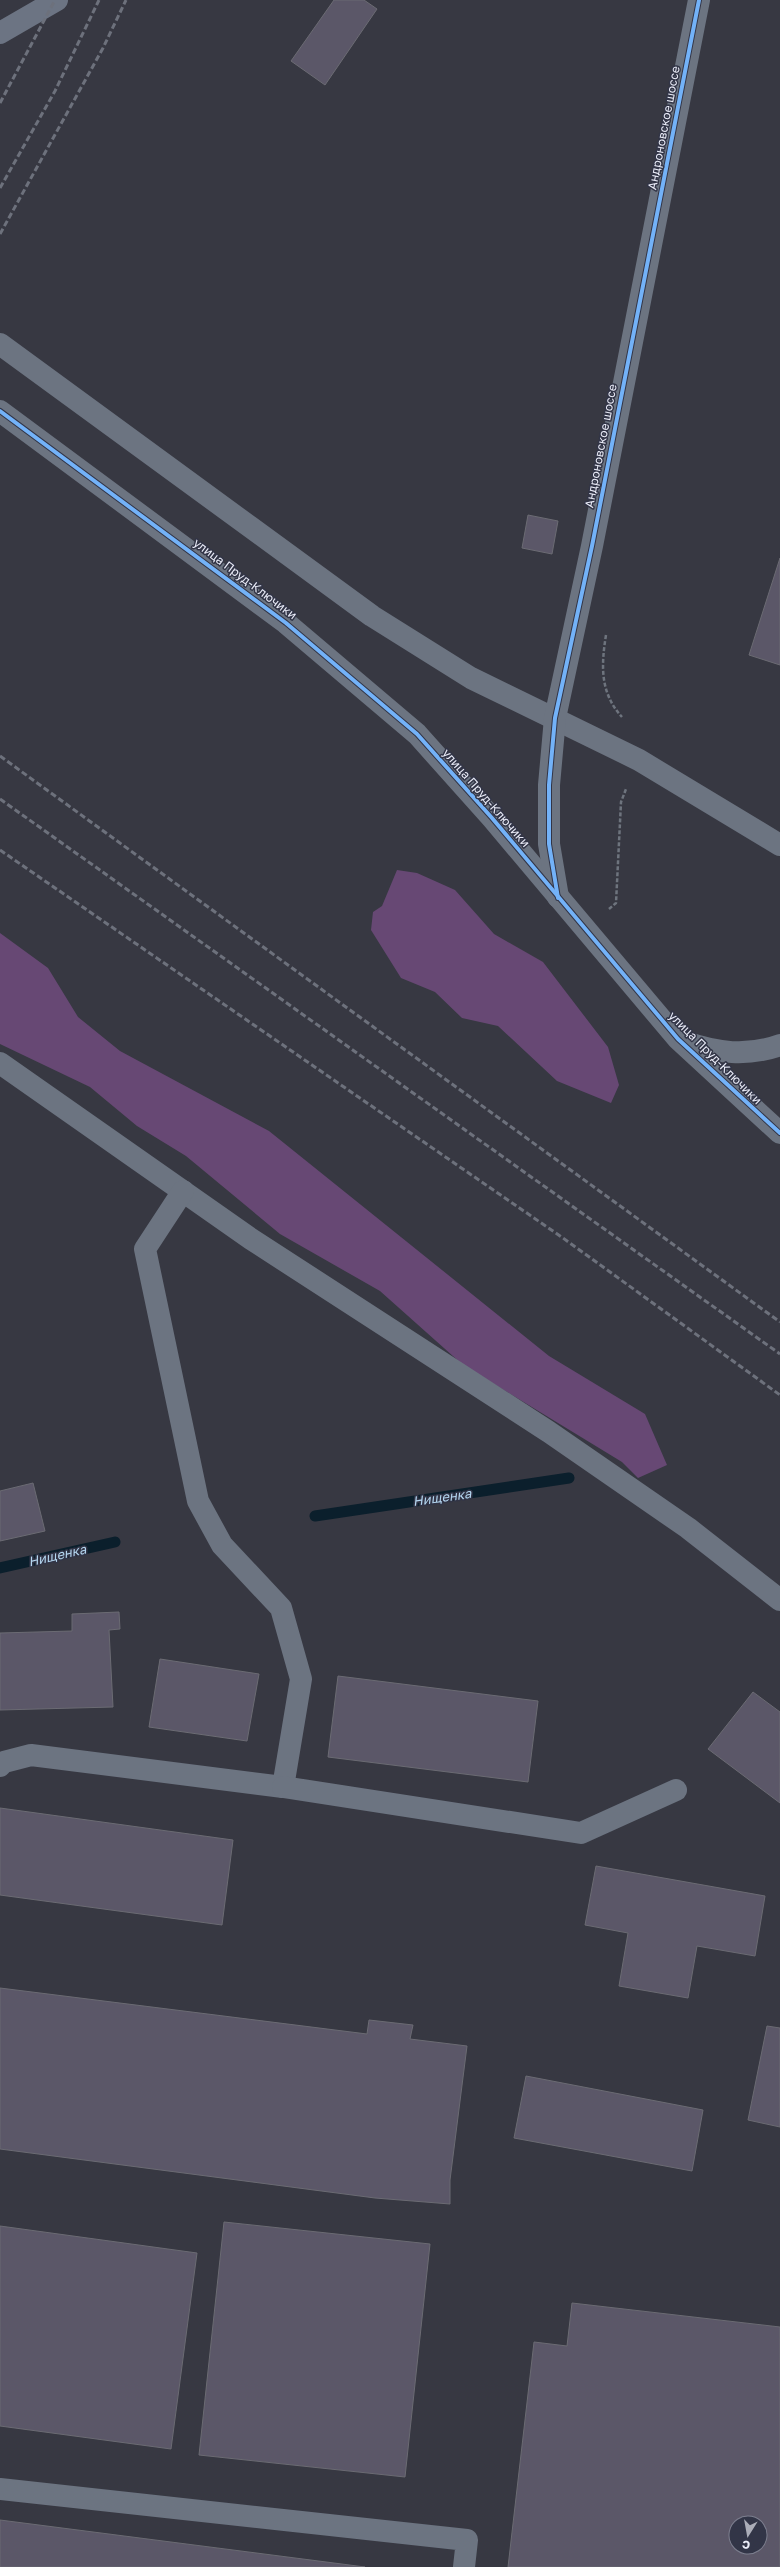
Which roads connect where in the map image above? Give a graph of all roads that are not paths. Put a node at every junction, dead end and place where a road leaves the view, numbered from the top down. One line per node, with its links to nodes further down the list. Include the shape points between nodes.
1 (57, 0): 3 (main road)
2 (699, 0): 6 (street, Андроновское шоссе, via 594,538)
3 (0, 33)
4 (0, 344): 6 (street, via 372,616 471,678)
5 (0, 411): 8 (street, улица Пруд-Ключики, via 286,623 417,734 492,818)
6 (555, 718): 7 (street, via 639,760); 8 (street, Андроновское шоссе, via 549,785 549,844)
7 (780, 845)
8 (558, 898): 9 (street, улица Пруд-Ключики)
9 (678, 1039): 10 (street, улица Пруд-Ключики, via 710,1051 741,1053); 12 (street, улица Пруд-Ключики)
10 (780, 1045)
11 (0, 1063): 13 (street)
12 (780, 1133)
13 (183, 1191): 14 (street, via 250,1239 549,1432 688,1528); 16 (street, via 145,1248 198,1501 222,1545 281,1608 301,1679)
14 (780, 1600)
15 (0, 1766): 16 (street, via 4,1762 31,1755)
16 (283, 1787): 17 (street, via 581,1833)
17 (676, 1790)
18 (0, 2489): 19 (street, via 467,2540)
19 (464, 2567)

